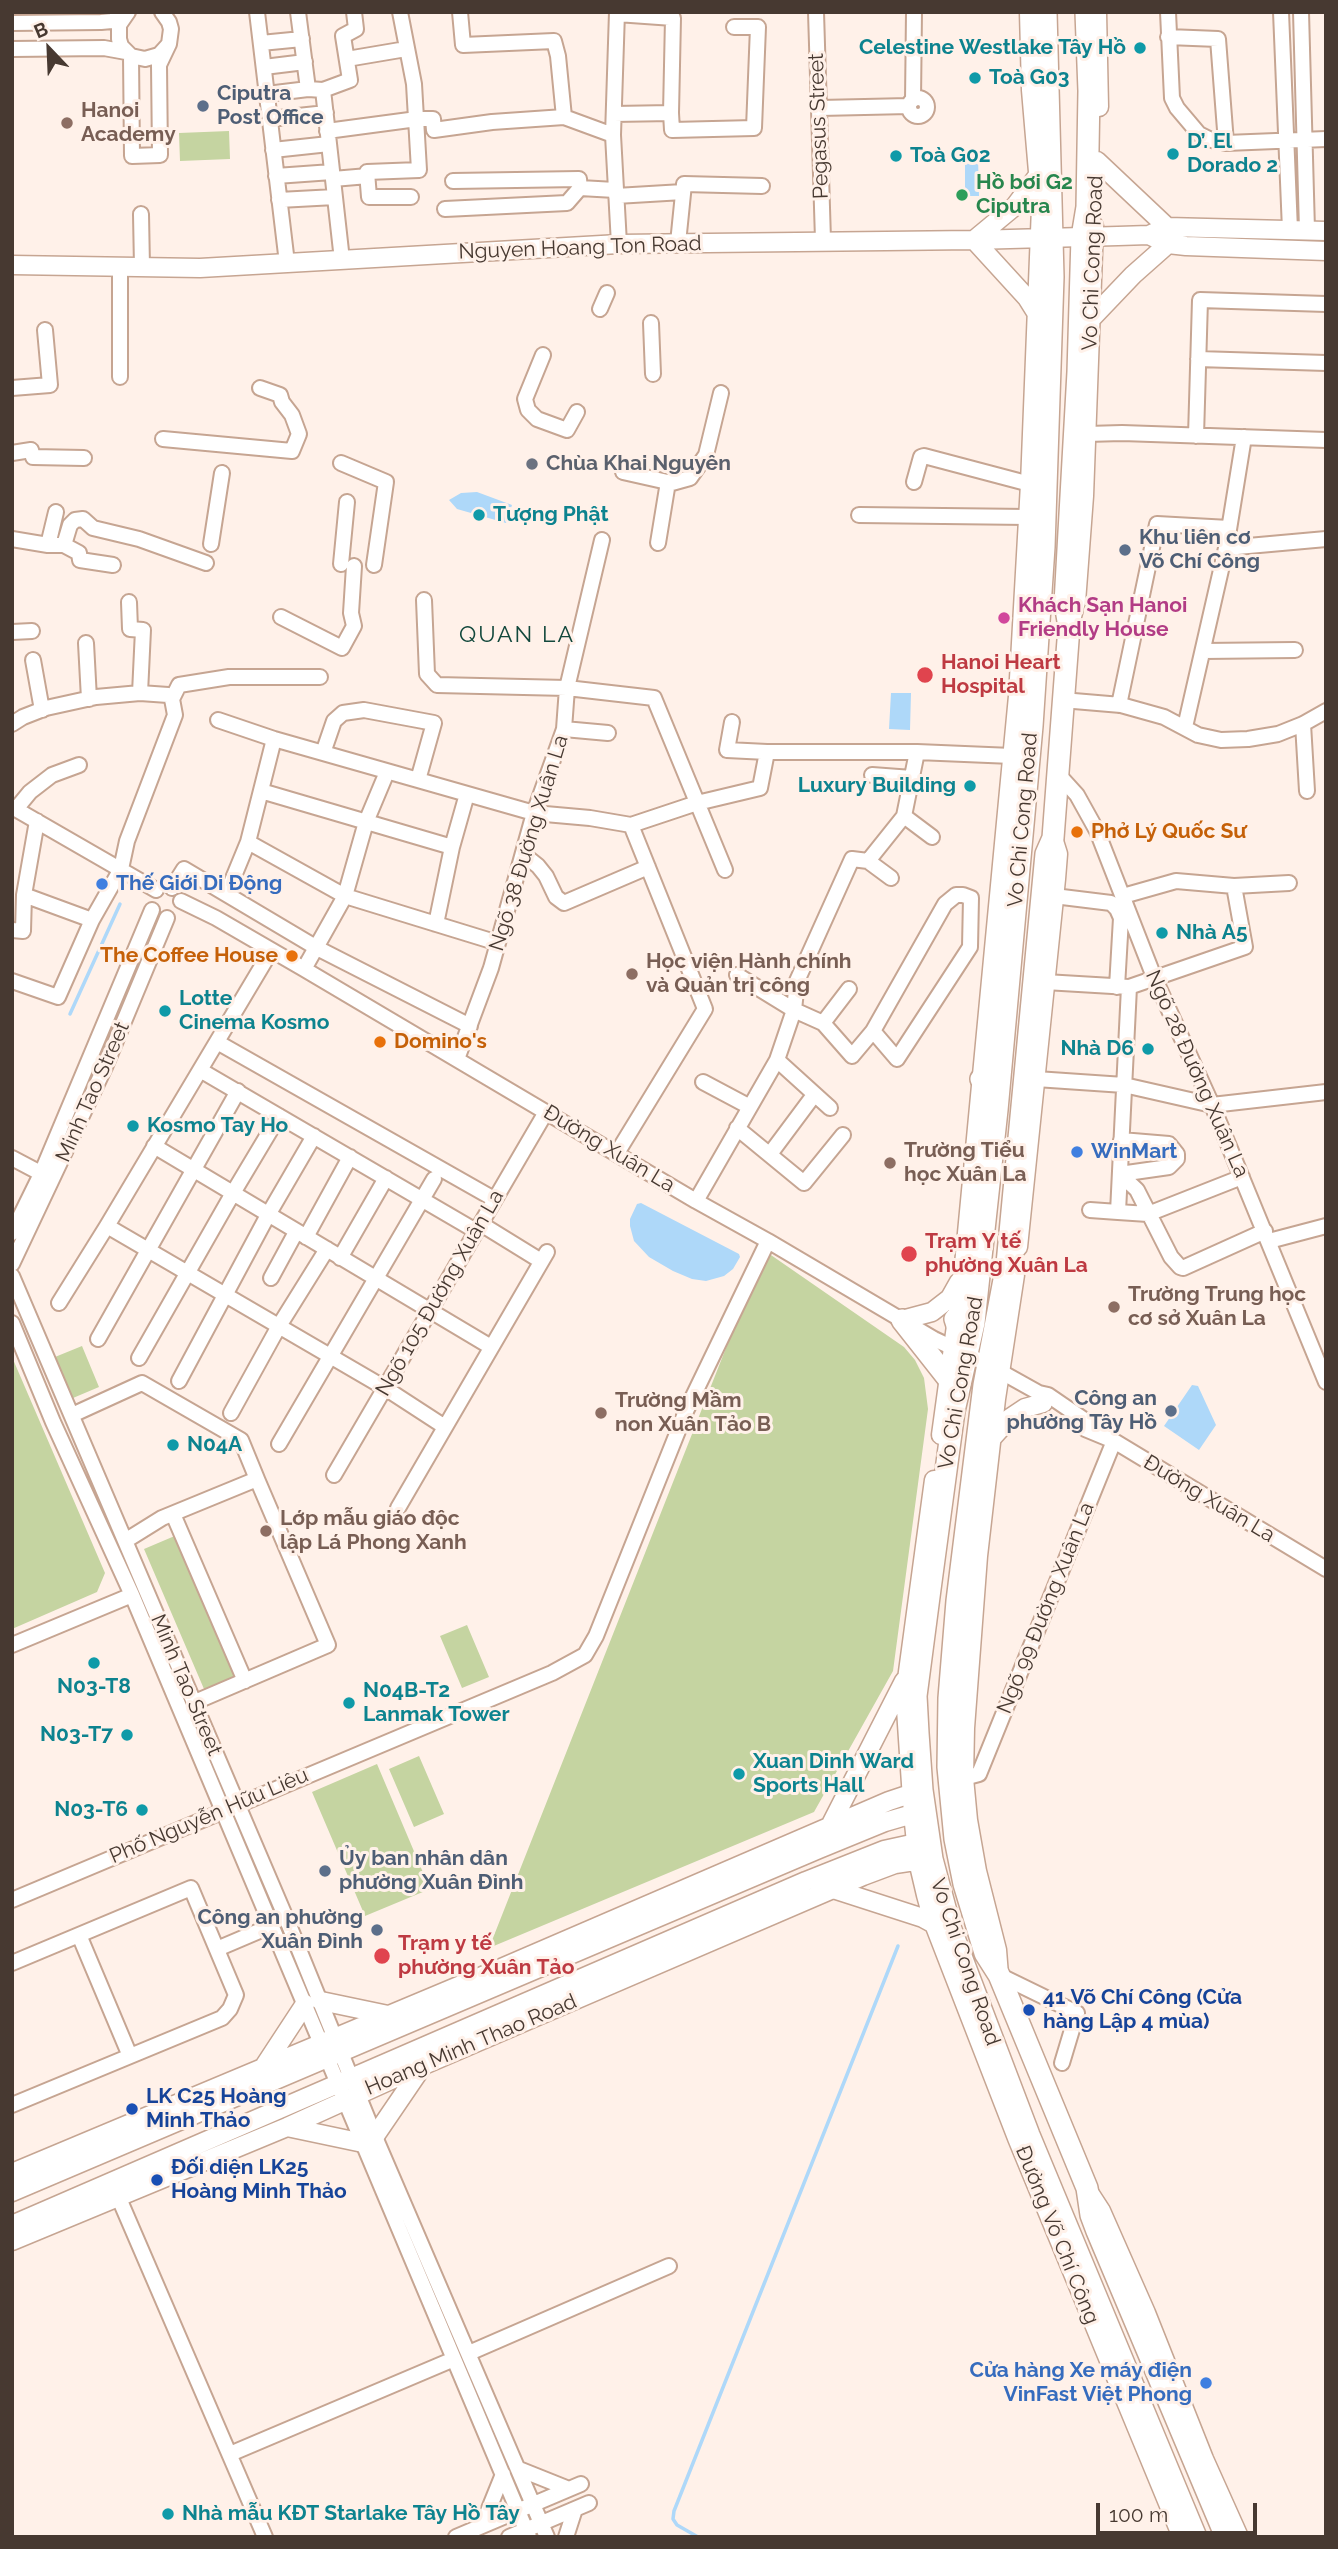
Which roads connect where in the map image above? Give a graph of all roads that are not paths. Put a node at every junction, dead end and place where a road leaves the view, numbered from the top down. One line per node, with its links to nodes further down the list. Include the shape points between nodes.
1 (257, 12): 22 (street)
2 (298, 12): 21 (street)
3 (354, 12): 27 (street, via 356,29 343,36)
4 (400, 12): 25 (street)
5 (460, 12): 37 (street, via 463,45 554,41)
6 (816, 12): 33 (street, Pegasus Street)
7 (914, 12): 33 (street, via 911,103)
8 (1029, 12): 48 (main road)
9 (1046, 12): 68 (highway, Vo Chi Cong Road)
10 (1086, 12): 60 (highway, Vo Chi Cong Road)
11 (1097, 12): 47 (main road, Vo Chi Cong Road)
12 (1168, 12): 20 (street)
13 (1281, 12): 44 (street)
14 (1301, 12): 42 (street)
15 (127, 13): 18 (street, via 101,22); 26 (street, via 118,32 121,46)
16 (163, 13): 23 (street, via 171,29)
17 (617, 13): 35 (street, via 673,18); 36 (street)
18 (12, 23)
19 (734, 27): 35 (street, via 758,27 754,128 672,130)
20 (1168, 37): 45 (street, via 1170,84 1177,108 1199,134); 45 (street, via 1218,38)
21 (302, 39): 22 (street); 28 (street)
22 (261, 43): 29 (street)
23 (169, 44): 26 (street, via 152,58); 26 (street, via 158,71 160,155 132,156)
24 (12, 49): 26 (street, via 104,48)
25 (406, 49): 27 (street); 39 (street)
26 (129, 54)
27 (347, 59): 31 (street, via 351,80)
28 (304, 62): 29 (street); 30 (street)
29 (264, 67): 32 (street)
30 (308, 89): 31 (street); 32 (street)
31 (323, 90): 34 (street)
32 (267, 94): 38 (street)
33 (820, 108): 69 (street, Pegasus Street)
34 (326, 113): 38 (street); 41 (street)
35 (671, 113): 36 (street)
36 (614, 114): 40 (street)
37 (564, 117): 39 (street, via 434,130 433,119); 40 (street)
38 (270, 119): 46 (street)
39 (417, 119): 41 (street); 51 (street, via 419,170 367,172)
40 (613, 135): 56 (street)
41 (328, 137): 46 (street); 50 (street)
42 (1305, 139): 43 (street); 44 (street); 64 (street)
43 (1326, 139)
44 (1288, 140): 45 (street); 64 (street)
45 (1226, 143)
46 (273, 150): 49 (street)
47 (1097, 161): 60 (main road, Vo Chi Cong Road); 66 (main road)
48 (1039, 174): 61 (main road); 70 (main road, via 1015,206)
49 (276, 176): 50 (street); 59 (street)
50 (332, 176): 51 (street); 57 (street)
51 (368, 176): 58 (street, via 369,197)
52 (453, 181): 54 (street, via 579,178)
53 (761, 186): 55 (street, via 684,184)
54 (580, 188): 56 (street); 62 (street, via 567,203)
55 (683, 192): 56 (street); 71 (street)
56 (615, 193): 72 (street)
57 (335, 197): 59 (street); 74 (street)
58 (411, 197)
59 (279, 200): 75 (street)
60 (1091, 201): 67 (highway, Vo Chi Cong Road)
61 (1041, 207): 68 (highway)
62 (444, 209)
63 (141, 214): 78 (street)
64 (1299, 230): 65 (main road, Nguyen Hoang Ton Road); 66 (main road, Nguyen Hoang Ton Road)
65 (1326, 231)
66 (1168, 235): 67 (main road, Nguyen Hoang Ton Road); 73 (main road, Nguyen Hoang Ton Road); 85 (main road)
67 (1088, 237): 68 (main road, Nguyen Hoang Ton Road); 79 (highway); 129 (highway, Vo Chi Cong Road, via 1065,603)
68 (1046, 238): 70 (main road, Nguyen Hoang Ton Road); 80 (highway, Vo Chi Cong Road)
69 (823, 240): 70 (main road, Nguyen Hoang Ton Road); 71 (main road, Nguyen Hoang Ton Road)
70 (974, 240): 84 (main road)
71 (678, 243): 72 (main road, Nguyen Hoang Ton Road)
72 (619, 244): 74 (main road, Nguyen Hoang Ton Road)
73 (1326, 251)
74 (342, 260): 75 (main road, Nguyen Hoang Ton Road)
75 (286, 263): 78 (main road, Nguyen Hoang Ton Road)
76 (12, 265): 77 (main road, Nguyen Hoang Ton Road)
77 (120, 266): 78 (main road, Nguyen Hoang Ton Road); 92 (street)
78 (142, 267)
79 (1091, 270): 85 (main road, Vo Chi Cong Road)
80 (1045, 282): 84 (main road, Vo Chi Cong Road); 227 (highway, Vo Chi Cong Road, via 1043,561)
81 (607, 293): 83 (street)
82 (1326, 304): 89 (street, via 1200,300)
83 (600, 309)
84 (1037, 314): 109 (main road, Vo Chi Cong Road)
85 (1091, 319): 97 (main road, Vo Chi Cong Road)
86 (651, 323): 91 (street)
87 (45, 330): 93 (street, via 50,385)
88 (543, 355): 96 (street, via 525,399 528,410 537,419 567,430)
89 (1198, 359): 90 (street); 98 (street)
90 (1326, 363)
91 (653, 374)
92 (120, 377)
93 (12, 388)
94 (260, 388): 100 (street, via 280,395 292,415 299,434 292,451)
95 (721, 393): 107 (street, via 706,455 690,478)
96 (577, 412)
97 (1087, 434): 98 (street); 129 (main road, via 1076,603)
98 (1196, 436): 99 (street)
99 (1244, 437): 101 (street); 114 (street)
100 (163, 439)
101 (1326, 440)
102 (12, 453): 103 (street, via 31,450 33,457)
103 (84, 458)
104 (341, 463): 125 (street, via 386,482)
105 (623, 472): 107 (street)
106 (222, 473): 119 (street)
107 (668, 482): 118 (street)
108 (914, 482): 109 (street, via 924,456)
109 (1030, 484): 113 (main road, Vo Chi Cong Road)
110 (347, 502): 128 (street, via 354,626 342,648)
111 (56, 512): 120 (street)
112 (859, 515): 113 (street)
113 (1028, 517): 156 (main road, Vo Chi Cong Road)
114 (1229, 528): 122 (street); 142 (street, via 1157,524)
115 (12, 539): 120 (street)
116 (1326, 539): 122 (street)
117 (602, 540): 137 (street, Ngõ 38 Đường Xuân La)
118 (658, 543)
119 (211, 544)
120 (48, 545): 121 (street)
121 (64, 545): 123 (street, via 70,525 83,519 93,527); 124 (street, via 79,553 80,560)
122 (1226, 548): 134 (street)
123 (206, 563)
124 (113, 565)
125 (374, 565)
126 (424, 600): 137 (street, via 427,674 437,685)
127 (129, 602): 138 (street, via 130,629 143,630)
128 (281, 617)
129 (1069, 627): 141 (highway, Vo Chi Cong Road)
130 (33, 631): 131 (street)
131 (12, 632)
132 (86, 643): 139 (street)
133 (1295, 650): 134 (street)
134 (1203, 651): 149 (street)
135 (33, 660): 143 (street)
136 (320, 677): 140 (street, via 229,677 179,685)
137 (567, 688): 150 (street, Ngõ 38 Đường Xuân La); 166 (street, via 654,698)
138 (140, 693): 139 (street); 140 (street)
139 (89, 699): 143 (street)
140 (172, 699): 180 (street, via 175,715 127,841)
141 (1062, 700): 142 (street); 159 (highway, Vo Chi Cong Road)
142 (1119, 705): 149 (street)
143 (41, 710): 147 (street)
144 (1326, 710): 148 (street)
145 (218, 720): 152 (street)
146 (732, 722): 153 (street, via 727,750)
147 (12, 724)
148 (1303, 724): 149 (street, via 1278,734 1221,740); 163 (street)
149 (1185, 727)
150 (564, 729): 151 (street); 168 (street, Ngõ 38 Đường Xuân La)
151 (608, 733)
152 (274, 739): 155 (street); 164 (street)
153 (767, 752): 154 (street); 166 (street, via 760,788)
154 (916, 752): 156 (street); 161 (street)
155 (323, 753): 158 (street); 162 (street, via 334,721 343,713 364,710 434,723)
156 (1012, 756): 217 (main road, Vo Chi Cong Road)
157 (79, 765): 167 (street, via 52,775)
158 (387, 772): 162 (street); 171 (street)
159 (1057, 773): 174 (highway, Vo Chi Cong Road); 191 (street, Ngõ 28 Đường Xuân La, via 1077,795 1097,831)
160 (873, 775): 161 (street)
161 (912, 778): 169 (street)
162 (418, 780): 165 (street)
163 (1307, 790)
164 (261, 791): 171 (street); 175 (street)
165 (467, 794): 168 (street); 176 (street)
166 (697, 803): 172 (street); 181 (street)
167 (14, 808): 170 (street)
168 (534, 813): 172 (street); 177 (street, Ngõ 38 Đường Xuân La)
169 (904, 816): 173 (street); 178 (street)
170 (37, 821): 180 (street); 183 (street)
171 (366, 821): 176 (street); 192 (street)
172 (631, 825): 179 (street)
173 (932, 837)
174 (1054, 838): 193 (main road, Vo Chi Cong Road, via 1058,854); 272 (highway, Vo Chi Cong Road, via 1046,854)
175 (248, 842): 188 (street); 192 (street)
176 (452, 846): 197 (street)
177 (523, 854): 179 (street, via 546,876 564,903); 199 (street, Ngõ 38 Đường Xuân La)
178 (868, 862): 184 (street); 209 (street, via 852,859 797,981)
179 (648, 867): 235 (street, via 705,1009)
180 (121, 869): 187 (street); 196 (street)
181 (725, 870)
182 (12, 873): 183 (street)
183 (28, 876): 189 (street)
184 (891, 878)
185 (1289, 883): 186 (street)
186 (1234, 886): 191 (street, via 1176,881); 204 (street, via 1245,947)
187 (156, 890): 190 (street, via 166,887); 194 (street)
188 (227, 893): 190 (street, via 184,869); 200 (street)
189 (24, 895): 196 (street); 198 (street, via 23,931)
190 (176, 895): 195 (street, via 177,913); 201 (street, Đường Xuân La)
191 (1124, 895): 204 (street, Ngõ 28 Đường Xuân La)
192 (345, 896): 197 (street); 200 (street)
193 (1054, 896): 206 (main road, Vo Chi Cong Road); 207 (street, via 1111,903 1117,909 1122,918)
194 (152, 910): 195 (street); 241 (street, Minh Tao Street)
195 (167, 918): 241 (street, Minh Tao Street, via 105,1067)
196 (92, 920): 205 (street, via 58,997)
197 (436, 924): 199 (street)
198 (12, 930)
199 (498, 943): 211 (street, Ngõ 38 Đường Xuân La)
200 (317, 948): 202 (street); 211 (street)
201 (271, 951): 202 (street, Đường Xuân La); 213 (street)
202 (304, 969): 214 (street, Đường Xuân La)
203 (737, 975): 209 (street)
204 (1154, 977): 207 (street); 224 (street, Ngõ 28 Đường Xuân La)
205 (12, 981)
206 (1045, 982): 207 (street); 218 (main road, Vo Chi Cong Road)
207 (1123, 987): 220 (street)
208 (849, 989): 210 (street)
209 (794, 1010): 210 (street); 215 (street)
210 (822, 1023): 212 (street, via 852,1056)
211 (470, 1026): 214 (street, Ngõ 38 Đường Xuân La)
212 (873, 1031): 212 (street, via 897,1059 970,947 971,898 956,895 945,904)
213 (217, 1042): 216 (street); 246 (street)
214 (457, 1059): 228 (street, Đường Xuân La)
215 (777, 1060): 223 (street); 225 (street)
216 (200, 1070): 221 (street); 234 (street)
217 (981, 1079): 227 (highway); 265 (main road, Vo Chi Cong Road)
218 (1036, 1079): 220 (street); 272 (main road, Vo Chi Cong Road, via 1021,1230)
219 (703, 1082): 225 (street)
220 (1124, 1085): 224 (street); 233 (street)
221 (238, 1091): 229 (street); 239 (street)
222 (1326, 1092): 224 (street)
223 (814, 1095): 226 (street); 236 (street)
224 (1212, 1105): 242 (street, Ngõ 28 Đường Xuân La)
225 (750, 1107): 230 (street)
226 (830, 1108)
227 (997, 1110): 279 (highway, Vo Chi Cong Road, via 975,1313)
228 (546, 1112): 235 (street, Đường Xuân La); 246 (street, Ngõ 105 Đường Xuân La)
229 (279, 1116): 232 (street); 245 (street)
230 (737, 1128): 236 (street); 248 (street)
231 (843, 1135): 236 (street, via 804,1182)
232 (314, 1136): 237 (street); 252 (street)
233 (1121, 1140): 240 (street); 240 (street, via 1169,1144 1177,1159 1169,1167)
234 (154, 1146): 239 (street); 253 (street)
235 (617, 1153): 248 (street, Đường Xuân La)
236 (770, 1154)
237 (350, 1157): 243 (street); 257 (street)
238 (12, 1158): 241 (street)
239 (194, 1168): 245 (street); 261 (street)
240 (1120, 1174): 250 (street); 251 (street, via 1137,1190)
241 (47, 1176): 256 (street, Minh Tao Street); 263 (street, Minh Tao Street)
242 (1242, 1177): 251 (street); 258 (street, Ngõ 28 Đường Xuân La)
243 (386, 1178): 247 (street); 262 (street)
244 (434, 1179): 247 (street)
245 (233, 1193): 252 (street); 264 (street)
246 (495, 1199): 255 (street, Ngõ 105 Đường Xuân La)
247 (422, 1200): 255 (street); 267 (street)
248 (696, 1202): 259 (street, Đường Xuân La)
249 (1090, 1210): 250 (street)
250 (1118, 1212): 251 (street)
251 (1148, 1214): 258 (street, via 1171,1257 1183,1268)
252 (268, 1215): 257 (street); 269 (street)
253 (107, 1226): 261 (street); 270 (street)
254 (1326, 1226): 258 (street)
255 (478, 1228): 271 (street, Ngõ 105 Đường Xuân La); 278 (street, via 544,1256)
256 (12, 1233)
257 (301, 1234): 260 (street); 268 (street)
258 (1267, 1236): 284 (street, Ngõ 28 Đường Xuân La)
259 (768, 1241): 273 (street, Đường Xuân La); 310 (street, Phố Nguyễn Hữu Liêu, via 686,1410 592,1648 552,1673)
260 (327, 1249): 262 (street); 276 (street)
261 (148, 1251): 264 (street); 277 (street)
262 (340, 1258): 267 (street)
263 (12, 1264)
264 (188, 1273): 269 (street); 281 (street)
265 (963, 1275): 273 (main road, via 950,1298 932,1312); 274 (main road, Vo Chi Cong Road)
266 (12, 1276): 290 (street, Minh Tao Street)
267 (375, 1277): 271 (street); 280 (street)
268 (271, 1278)
269 (226, 1296): 276 (street); 283 (street)
270 (59, 1303)
271 (431, 1309): 278 (street); 286 (street, Ngõ 105 Đường Xuân La)
272 (1003, 1314): 282 (highway, Vo Chi Cong Road)
273 (902, 1320): 279 (street, Đường Xuân La); 285 (highway)
274 (956, 1320): 279 (highway)
275 (12, 1323): 302 (street, Minh Tao Street)
276 (279, 1326): 280 (street); 289 (street)
277 (98, 1339)
278 (491, 1347): 291 (street)
279 (959, 1352): 282 (street, Đường Xuân La); 285 (highway, Vo Chi Cong Road)
280 (330, 1356): 286 (street); 295 (street)
281 (139, 1358)
282 (994, 1368): 287 (street, Đường Xuân La); 288 (highway); 323 (highway, Vo Chi Cong Road, via 957,1601 948,1767 964,1884 985,1953)
283 (179, 1381)
284 (1326, 1382)
285 (953, 1385): 292 (highway, Vo Chi Cong Road)
286 (385, 1388): 291 (street); 296 (street, Ngõ 105 Đường Xuân La)
287 (1041, 1398): 293 (main road, via 1010,1418); 294 (street, Đường Xuân La, via 1081,1428)
288 (996, 1399): 293 (main road, Vo Chi Cong Road)
289 (231, 1413)
290 (72, 1415): 297 (street, via 142,1383 241,1440); 300 (street, Minh Tao Street)
291 (445, 1427): 298 (street)
292 (946, 1435): 305 (main road, Vo Chi Cong Road); 307 (highway, Vo Chi Cong Road, via 916,1696)
293 (992, 1438): 308 (main road, Vo Chi Cong Road, via 969,1660)
294 (1114, 1441): 301 (street, Đường Xuân La); 308 (street, Ngõ 99 Đường Xuân La)
295 (279, 1444)
296 (334, 1475)
297 (257, 1479): 299 (street); 304 (street, via 328,1645)
298 (398, 1508)
299 (173, 1514): 300 (street); 304 (street)
300 (125, 1541): 306 (street, Minh Tao Street)
301 (1326, 1569)
302 (132, 1595): 303 (street); 311 (street, Minh Tao Street)
303 (12, 1645)
304 (245, 1681): 306 (street)
305 (907, 1684): 307 (highway); 309 (main road, Vo Chi Cong Road); 312 (main road)
306 (195, 1702): 310 (street, Minh Tao Street)
307 (918, 1732): 309 (highway, Vo Chi Cong Road)
308 (972, 1776): 323 (main road, Vo Chi Cong Road, via 968,1820)
309 (918, 1802): 312 (main road); 313 (main road, via 885,1822); 314 (highway, Vo Chi Cong Road)
310 (237, 1804): 311 (street, Phố Nguyễn Hữu Liêu); 325 (street, Minh Tao Street)
311 (222, 1811): 317 (street, Phố Nguyễn Hữu Liêu); 319 (street, Minh Tao Street)
312 (830, 1827): 313 (main road); 324 (main road)
313 (819, 1849): 324 (main road)
314 (924, 1851): 315 (main road, Hoang Minh Thao Road, via 884,1850); 316 (main road, Hoang Minh Thao Road); 318 (highway, Vo Chi Cong Road)
315 (810, 1880): 316 (main road); 329 (main road, Hoang Minh Thao Road)
316 (834, 1890): 318 (main road, via 923,1918); 329 (main road, Hoang Minh Thao Road)
317 (12, 1900)
318 (934, 1908): 360 (main road, Đường Võ Chí Công, via 1017,2138); 361 (highway, Vo Chi Cong Road, via 978,2003)
319 (271, 1926): 321 (street); 325 (street, Minh Tao Street)
320 (79, 1935): 321 (street, via 191,1888); 322 (street); 328 (street)
321 (217, 1948): 328 (street, via 236,1995 230,2009 222,2018)
322 (12, 1963)
323 (999, 1975): 330 (street, via 1077,2013); 338 (highway, Vo Chi Cong Road)
324 (502, 1976): 326 (main road); 327 (main road)
325 (313, 2003): 326 (main road); 327 (street, Minh Tao Street); 331 (main road); 332 (street, Minh Tao Street)
326 (388, 2015): 327 (main road)
327 (324, 2050): 331 (main road); 332 (street, Minh Tao Street)
328 (130, 2056): 333 (street)
329 (421, 2057): 332 (main road, Hoang Minh Thao Road); 335 (main road)
330 (1062, 2063)
331 (267, 2074): 337 (main road); 339 (main road)
332 (347, 2093): 334 (main road, Hoang Minh Thao Road); 335 (street); 336 (main road, Hoang Minh Thao Road)
333 (14, 2101)
334 (287, 2126): 335 (main road); 336 (main road, Hoang Minh Thao Road)
335 (372, 2141): 344 (street); 345 (street)
336 (192, 2157): 340 (main road, Hoang Minh Thao Road); 341 (main road, Hoang Minh Thao Road)
337 (12, 2173)
338 (1087, 2188): 362 (highway, Vo Chi Cong Road, via 1097,2231); 363 (main road, Vo Chi Cong Road, via 1104,2218)
339 (12, 2192)
340 (118, 2196): 342 (main road, Hoang Minh Thao Road); 346 (street)
341 (12, 2225)
342 (12, 2241)
343 (669, 2266): 344 (street)
344 (469, 2353): 347 (street)
345 (454, 2359): 346 (street); 348 (street)
346 (230, 2454): 356 (street)
347 (519, 2469): 350 (street); 350 (street, via 575,2487)
348 (503, 2474): 352 (street); 353 (street)
349 (589, 2502): 351 (street)
350 (533, 2504): 352 (street); 354 (street)
351 (575, 2508): 354 (street); 359 (street)
352 (518, 2510): 353 (street); 355 (street)
353 (482, 2526): 357 (street)
354 (544, 2530): 355 (street)
355 (528, 2533): 358 (street)
356 (265, 2537)
357 (456, 2537)
358 (509, 2537)
359 (566, 2537)
360 (1182, 2537)
361 (1196, 2537)
362 (1226, 2537)
363 (1239, 2537)

